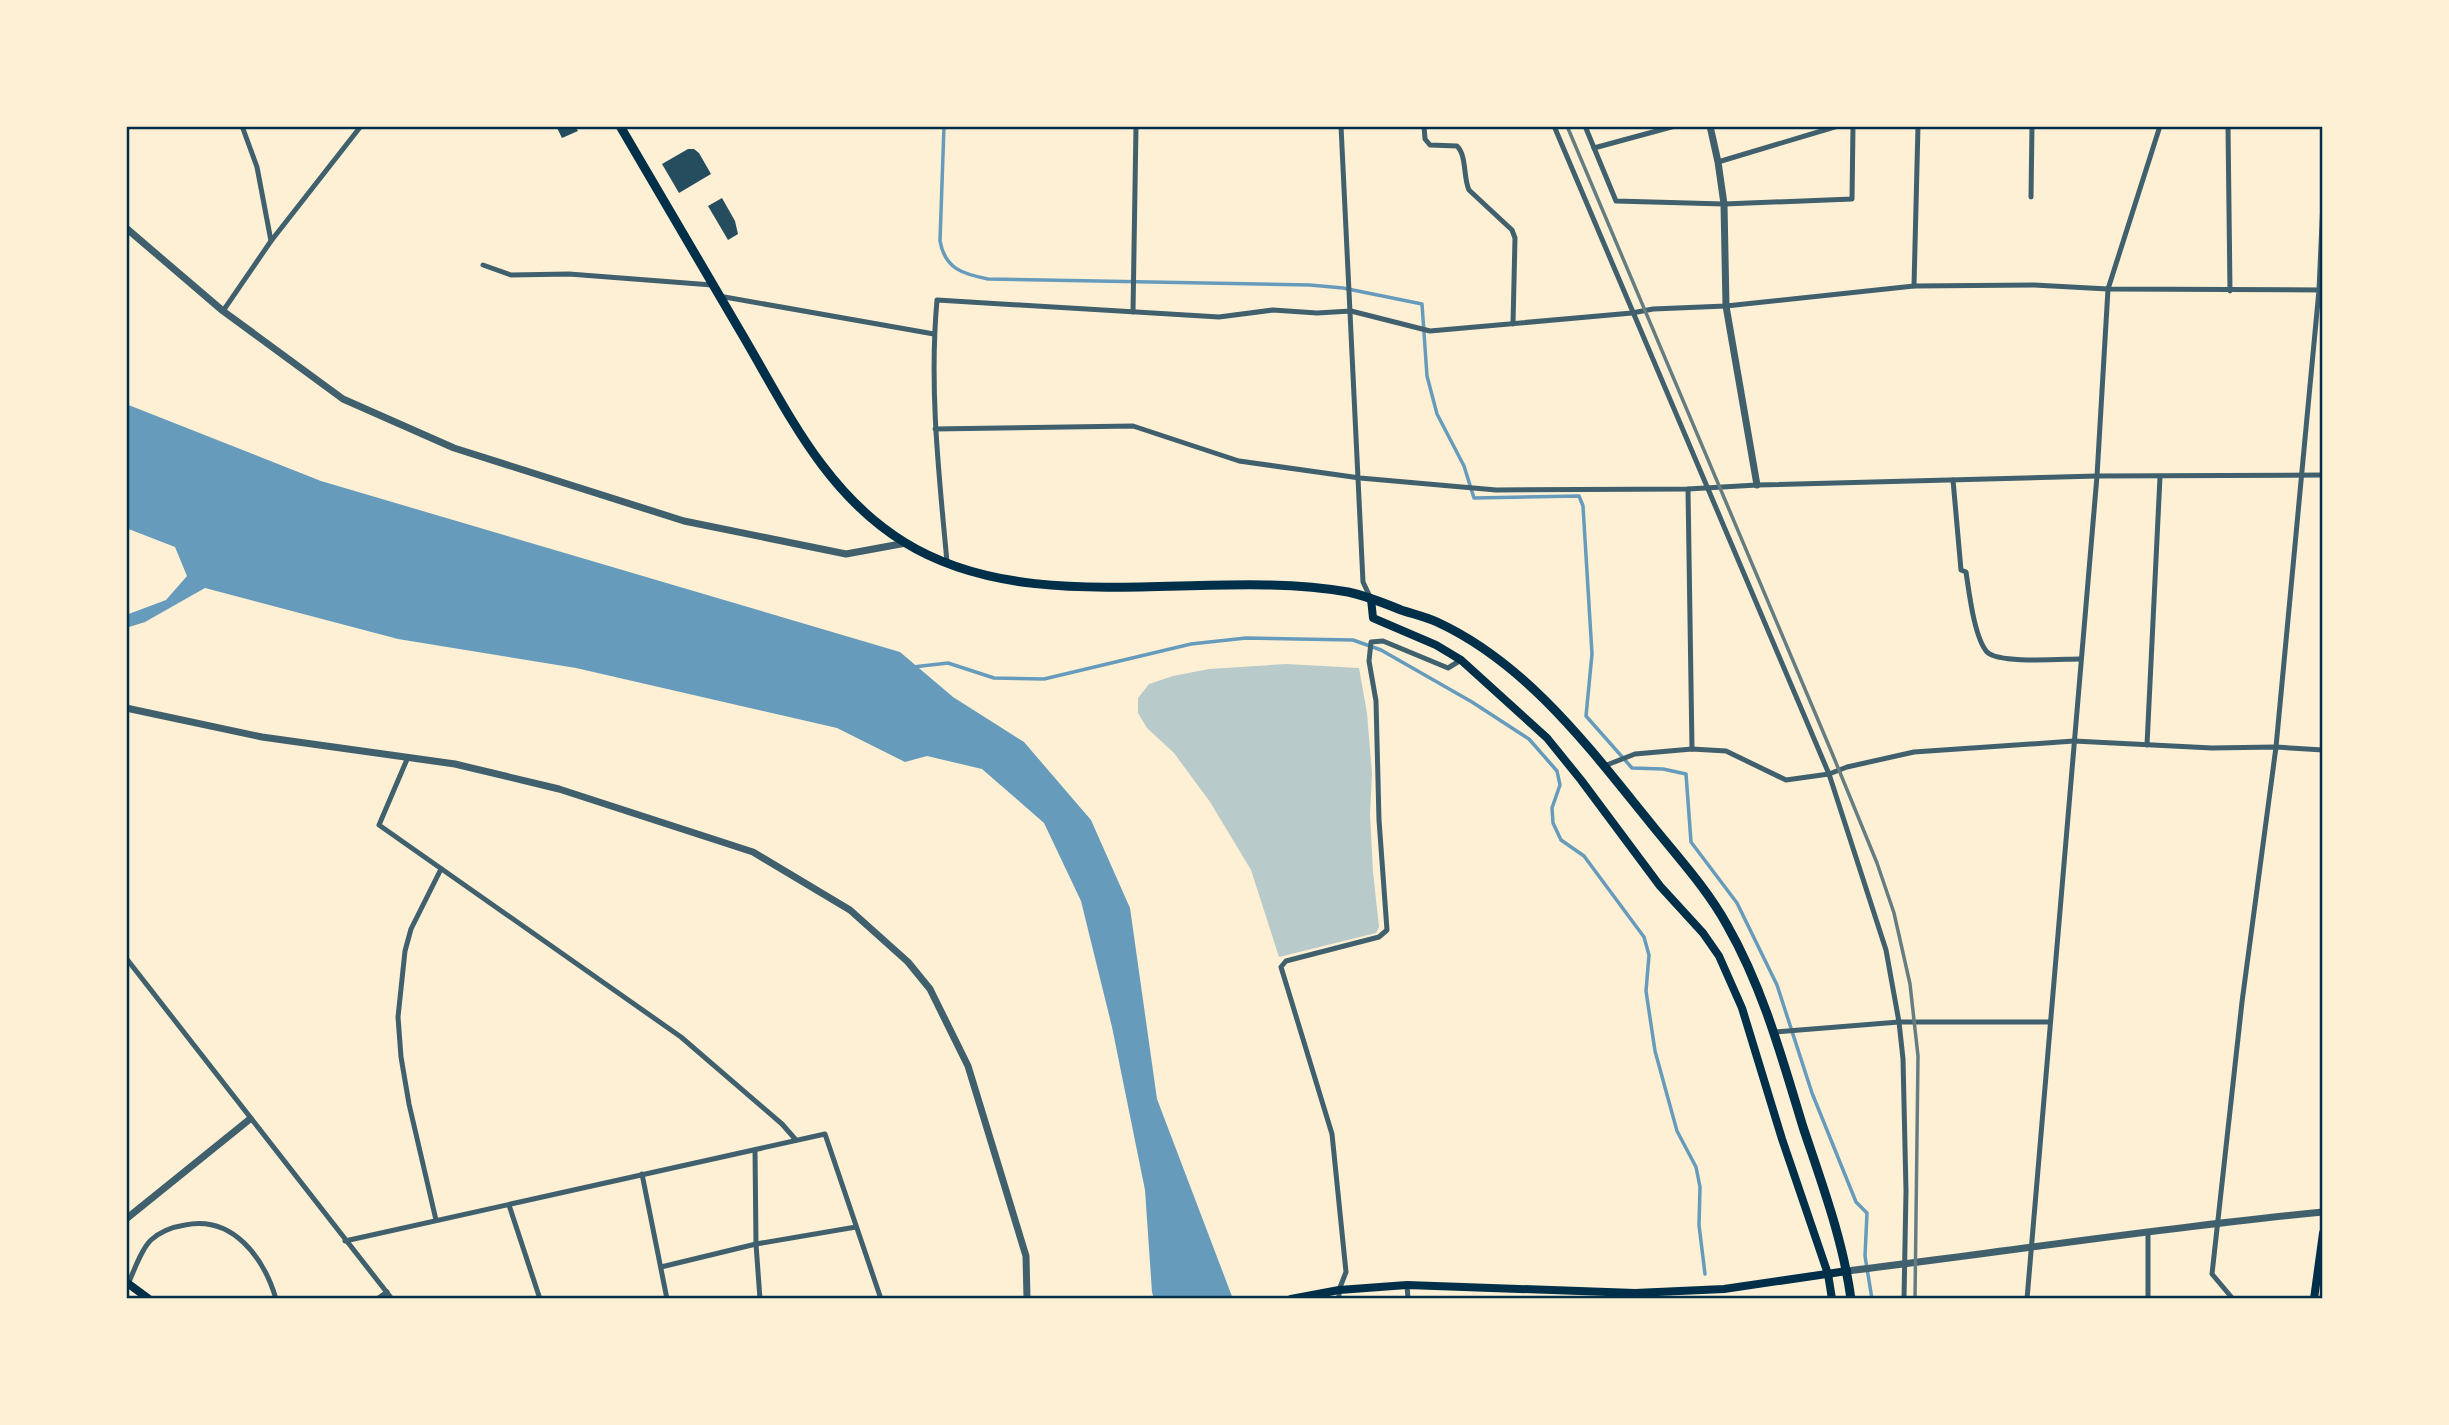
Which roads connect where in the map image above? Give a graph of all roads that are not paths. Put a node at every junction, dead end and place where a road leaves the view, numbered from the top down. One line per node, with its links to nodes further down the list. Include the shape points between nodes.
1 (242, 126): 23 (street, via 257,167)
2 (361, 126): 23 (street)
3 (620, 126): 25 (highway)
4 (1136, 126): 34 (street)
5 (1341, 126): 33 (street)
6 (1424, 126): 36 (street, via 1430,145 1461,150 1469,190 1512,230)
7 (1553, 126): 35 (street)
8 (1585, 126): 17 (street)
9 (1675, 126): 17 (street)
10 (1710, 126): 18 (street)
11 (1838, 126): 18 (street)
12 (1853, 126): 21 (street, via 1852,199)
13 (1918, 126): 26 (street)
14 (2032, 126): 19 (street)
15 (2160, 126): 27 (street)
16 (2228, 126): 29 (street)
17 (1594, 148): 21 (street, via 1616,201)
18 (1718, 162): 21 (street)
19 (2031, 197)
20 (2323, 201): 28 (street)
21 (1724, 204): 31 (street)
22 (126, 228): 32 (street)
23 (271, 241): 32 (street)
24 (483, 265): 25 (street, via 511,275 569,274)
25 (712, 285): 30 (highway)
26 (1914, 286): 27 (street); 31 (street)
27 (2108, 289): 29 (street); 40 (street)
28 (2321, 290): 29 (street); 42 (street)
29 (2230, 291)
30 (719, 296): 37 (street); 48 (highway, via 814,458 857,507)
31 (1726, 306): 35 (street); 45 (street)
32 (223, 310): 48 (street, via 343,399 454,448 684,521 846,554)
33 (1352, 311): 34 (street, via 1273,310 1219,317); 36 (street, via 1430,331); 43 (street)
34 (1133, 312): 37 (street, via 937,300)
35 (1632, 313): 36 (street); 47 (street)
36 (1513, 324)
37 (934, 334): 38 (street)
38 (935, 429): 43 (street, via 1133,426 1231,460); 49 (street)
39 (2323, 475): 42 (street)
40 (2097, 477): 41 (street); 44 (street); 51 (street)
41 (2160, 477): 42 (street); 55 (street)
42 (2301, 477): 56 (street)
43 (1360, 478): 46 (street, via 1496,489); 50 (street, via 1363,582)
44 (1952, 480): 45 (street); 51 (street, via 1961,570 1966,572 1979,635 1988,652 2017,659)
45 (1758, 485): 47 (street)
46 (1688, 489): 47 (street); 57 (street)
47 (1708, 489): 61 (street)
48 (905, 543): 49 (highway)
49 (947, 562): 50 (highway, via 1018,583 1287,586)
50 (1371, 599): 52 (main road, via 1373,618); 60 (highway, via 1437,622 1511,669 1536,690)
51 (2080, 659): 54 (street)
52 (1461, 660): 85 (main road, via 1547,738 1719,956 1742,1008); 89 (street, via 1448,668 1383,641 1371,642 1387,930 1379,937 1286,961 1281,967 1332,1134 1346,1272)
53 (126, 708): 59 (street, via 262,737)
54 (2074, 741): 55 (street); 61 (street, via 1914,752); 65 (street)
55 (2147, 744): 56 (street)
56 (2276, 747): 58 (street); 75 (street)
57 (1692, 749): 60 (street, via 1635,754); 61 (street, via 1726,751 1786,780)
58 (2323, 750)
59 (408, 757): 62 (street, via 379,825); 99 (street, via 559,789 753,852 850,910 908,962 930,989 968,1066 1026,1256)
60 (1604, 766): 66 (highway, via 1706,892 1751,972)
61 (1829, 774): 64 (street, via 1886,950)
62 (441, 869): 68 (street, via 681,1037); 74 (street, via 411,929 398,1017 409,1104)
63 (126, 958): 67 (street)
64 (1899, 1022): 65 (street); 66 (street); 82 (street, via 1906,1191)
65 (2050, 1022): 81 (street)
66 (1774, 1032): 84 (highway)
67 (250, 1119): 73 (street); 79 (street)
68 (796, 1140): 69 (street); 76 (street, via 825,1134)
69 (755, 1150): 70 (street); 80 (street)
70 (642, 1174): 71 (street); 83 (street)
71 (509, 1205): 74 (street); 95 (street)
72 (2323, 1212): 75 (street)
73 (126, 1219)
74 (436, 1220): 79 (street)
75 (2217, 1222): 77 (street); 107 (street, via 2212,1275)
76 (856, 1227): 80 (street); 98 (street)
77 (2148, 1232): 81 (street); 106 (street)
78 (2323, 1233): 108 (main road)
79 (345, 1241): 88 (street)
80 (756, 1244): 83 (street); 97 (street)
81 (2031, 1249): 82 (street); 105 (street)
82 (1904, 1264): 84 (street); 104 (street)
83 (661, 1267): 96 (street)
84 (1847, 1271): 85 (main road); 103 (highway)
85 (1828, 1274): 90 (main road, via 1724,1289); 102 (main road)
86 (1408, 1284): 89 (main road); 90 (main road); 101 (street)
87 (127, 1285): 91 (main road); 92 (street, via 148,1242 169,1228 198,1222 239,1237 258,1257)
88 (387, 1292): 93 (street); 94 (street)
89 (1339, 1294): 100 (main road)
90 (1565, 1295)
91 (149, 1299)
92 (276, 1299)
93 (377, 1299)
94 (393, 1299)
95 (540, 1299)
96 (667, 1299)
97 (760, 1299)
98 (881, 1299)
99 (1027, 1299)
100 (1291, 1299)
101 (1408, 1299)
102 (1832, 1299)
103 (1851, 1299)
104 (1904, 1299)
105 (2027, 1299)
106 (2148, 1299)
107 (2233, 1299)
108 (2314, 1299)

